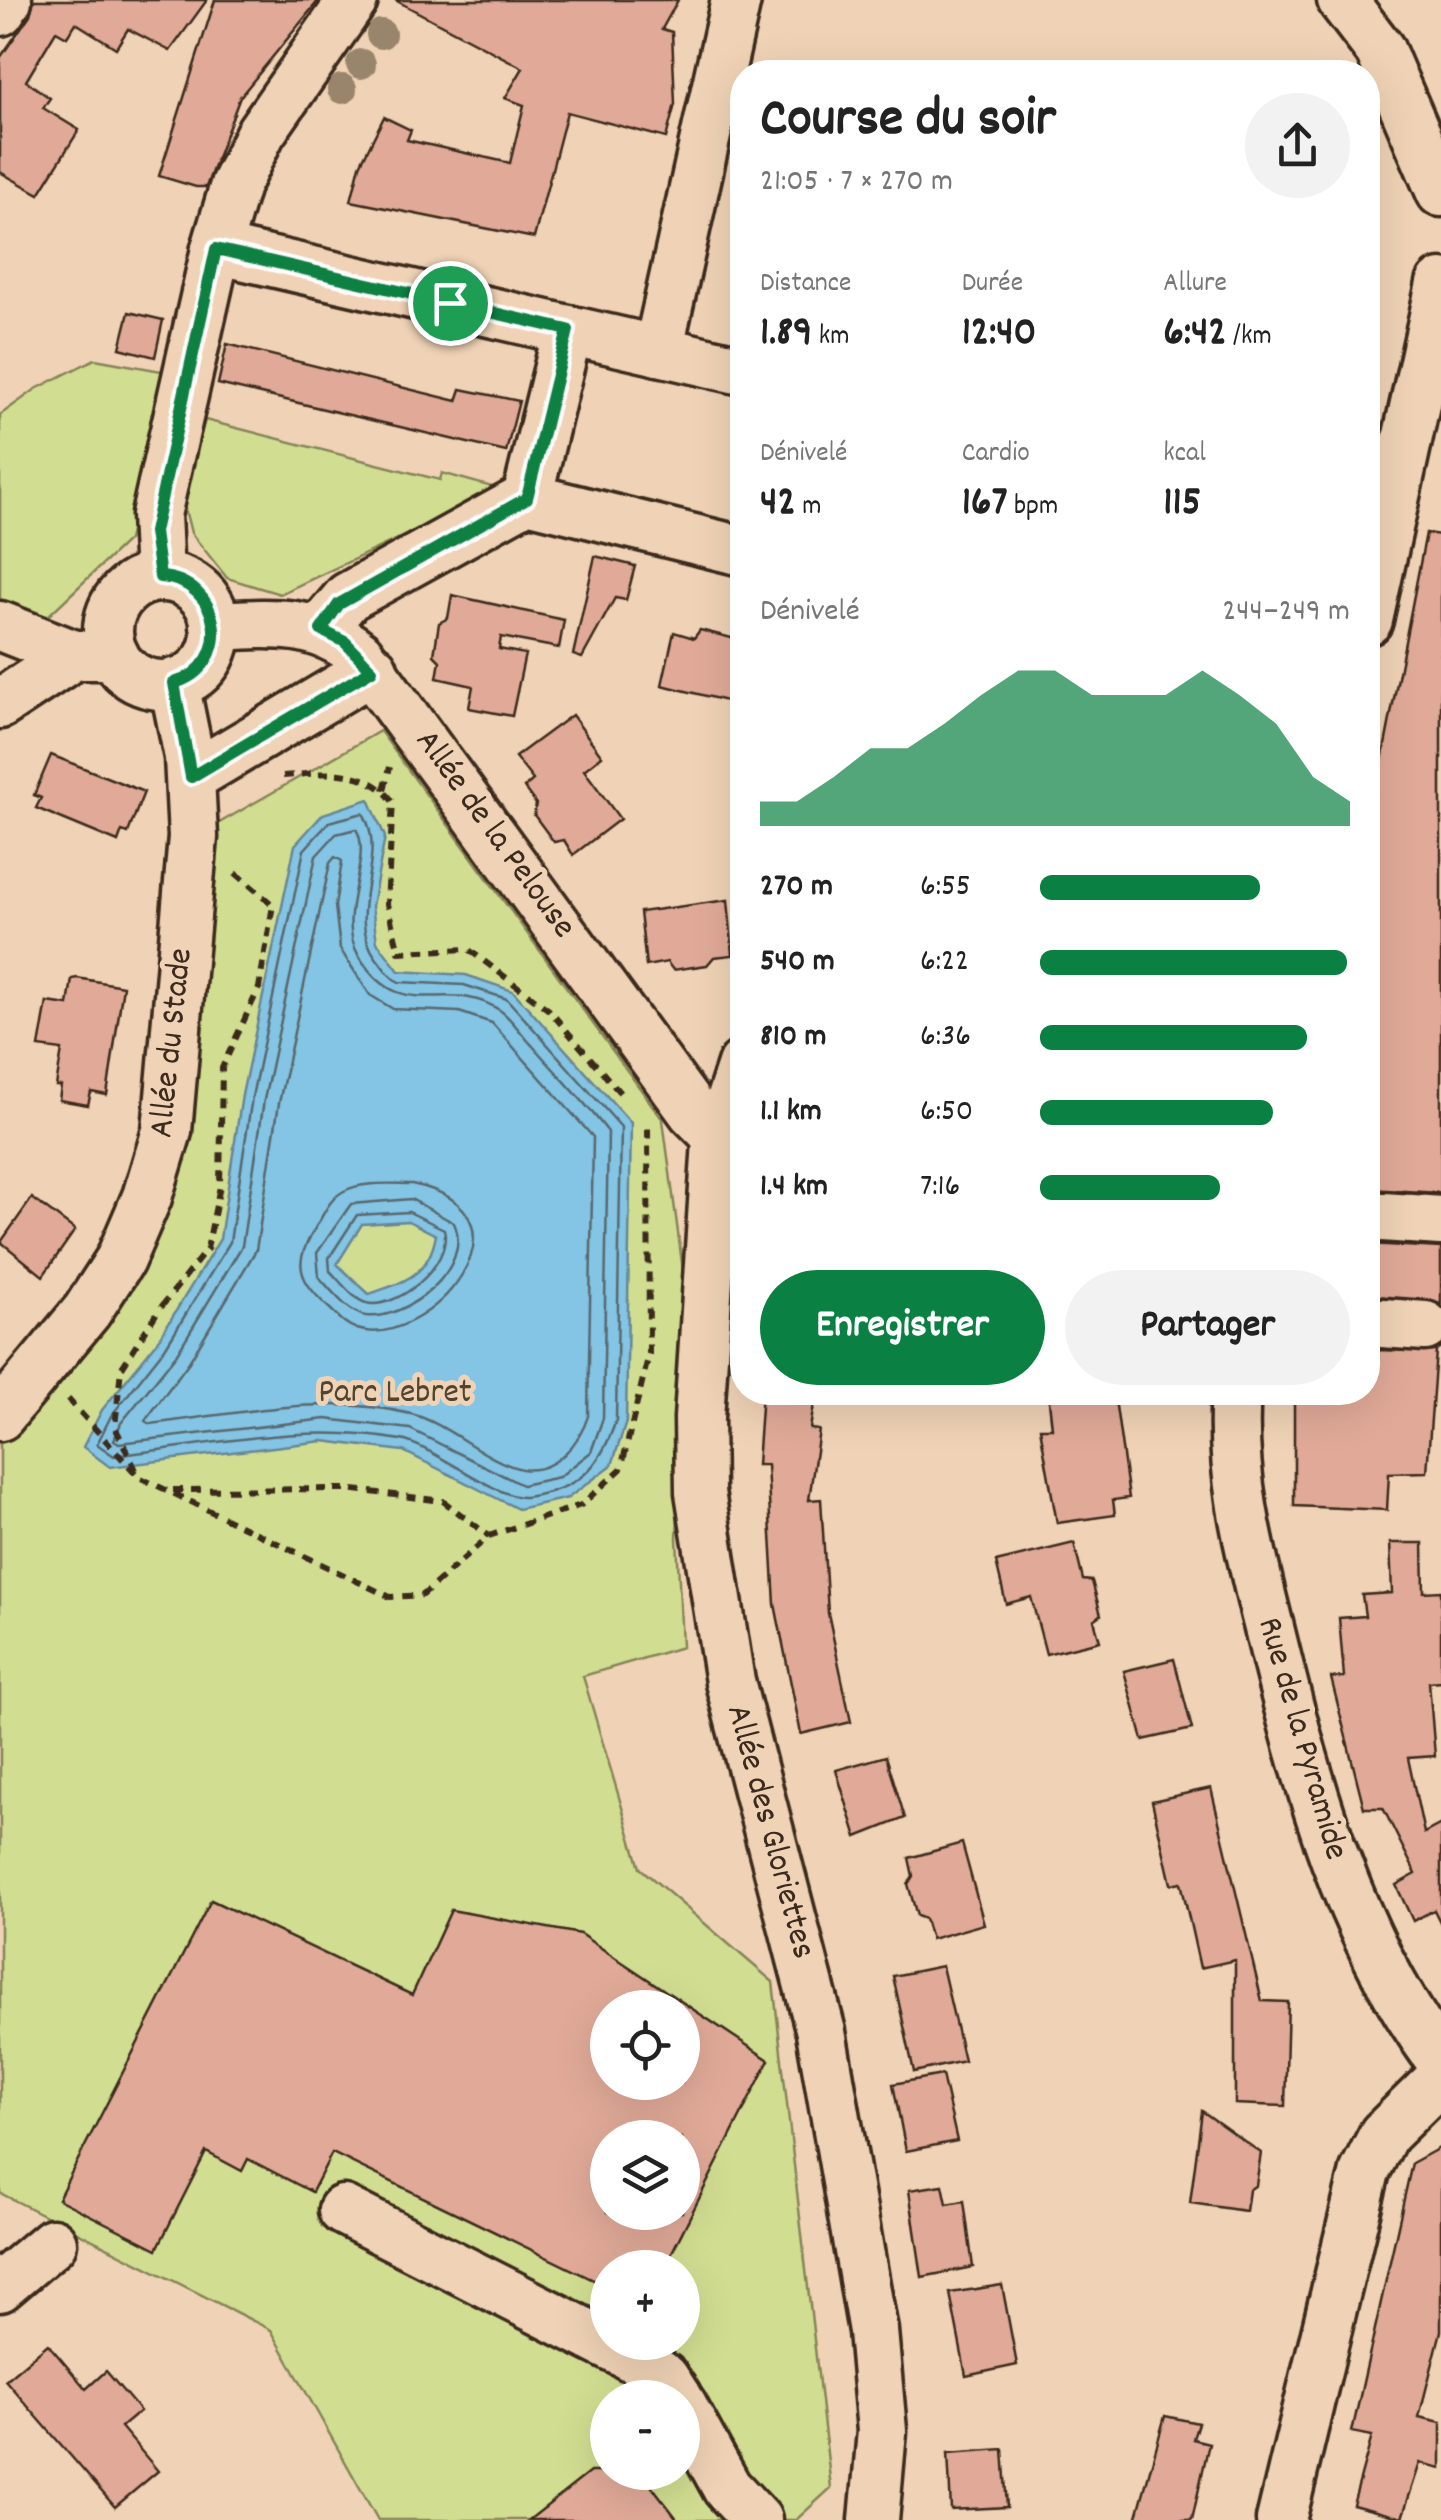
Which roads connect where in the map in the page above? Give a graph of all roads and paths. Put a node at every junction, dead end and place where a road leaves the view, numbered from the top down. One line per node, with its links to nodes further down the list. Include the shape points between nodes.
1 (6, 0): 5 (street)
2 (354, 0): 7 (street, via 261,132 235,185)
3 (736, 0): 10 (street)
4 (1356, 9): 6 (street, via 1405,101)
5 (0, 11)
6 (1441, 192)
7 (216, 249): 9 (street); 15 (street, via 156,515)
8 (1439, 307): 12 (street)
9 (568, 330): 10 (street); 13 (street)
10 (658, 351): 11 (street)
11 (730, 367)
12 (1380, 496)
13 (527, 498): 14 (street); 18 (street, via 348,597)
14 (730, 548)
15 (160, 577): 17 (street, via 197,590); 19 (street, via 136,584 114,608)
16 (0, 626): 19 (street)
17 (215, 626): 18 (street, Allée de la Pelouse); 21 (street, via 206,662)
18 (321, 630): 20 (street, Allée de la Pelouse, via 345,642)
19 (94, 655): 21 (street, via 150,684); 22 (street)
20 (372, 670): 23 (street); 27 (street, Allée de la Pelouse)
21 (174, 683): 24 (street, Allée du Stade)
22 (0, 704)
23 (236, 747): 24 (street); 25 (path, via 256,779 339,771 384,790 393,802 387,904 399,952 468,950 549,1010)
24 (191, 777): 32 (street, Allée du Stade, via 193,836 167,1131 120,1260)
25 (624, 1097)
26 (636, 1112): 36 (path, via 648,1126 649,1354 620,1469 581,1504)
27 (730, 1150): 45 (street, Allée des Gloriettes, via 699,1418 704,1529 737,1717 821,2032 873,2331 882,2431)
28 (1380, 1217): 29 (street)
29 (1441, 1220)
30 (1380, 1323): 31 (street)
31 (1425, 1326)
32 (40, 1369): 34 (street, Allée du Stade); 35 (path, via 139,1476)
33 (1236, 1405): 37 (street, Rue de la Pyramide, via 1236,1462 1252,1558 1334,1861 1372,1952)
34 (0, 1416)
35 (166, 1490): 36 (path, via 346,1490 442,1501); 36 (path, via 390,1596 423,1595)
36 (489, 1536)
37 (1441, 2061)
38 (1441, 2078): 46 (street, via 1384,2134 1365,2170)
39 (343, 2210): 42 (street, via 640,2361)
40 (52, 2243): 41 (street)
41 (0, 2287)
42 (665, 2380)
43 (700, 2439): 44 (street, via 727,2488)
44 (758, 2520)
45 (874, 2520)
46 (1281, 2520)

